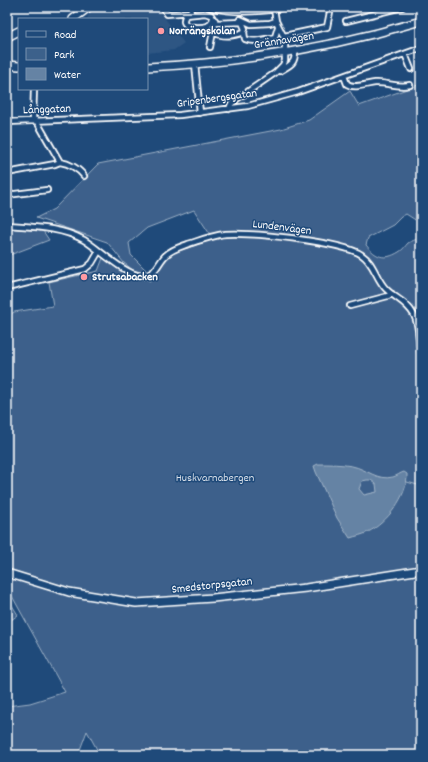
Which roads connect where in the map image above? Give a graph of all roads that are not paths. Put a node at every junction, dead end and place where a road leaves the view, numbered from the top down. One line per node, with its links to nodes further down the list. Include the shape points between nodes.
1 (89, 7): 12 (street)
2 (163, 7): 3 (street, via 167,14 190,12)
3 (192, 7)
4 (210, 7): 8 (street)
5 (287, 7): 10 (street)
6 (331, 7): 21 (street, via 327,27)
7 (402, 7): 15 (street)
8 (218, 9): 11 (street); 13 (street)
9 (254, 9): 10 (street); 11 (street)
10 (274, 9): 17 (street)
11 (237, 11): 14 (street)
12 (74, 18)
13 (215, 21): 13 (street, via 203,27 189,26 183,19 186,15 208,14); 14 (street); 19 (street)
14 (241, 21): 17 (street, via 251,24); 20 (street)
15 (346, 21)
16 (421, 21): 25 (street, Grännavägen)
17 (277, 23): 20 (street, via 279,28 275,37 248,40 245,39); 21 (street)
18 (18, 32): 22 (street)
19 (213, 32): 20 (street, via 228,36); 23 (street)
20 (244, 32)
21 (284, 36): 26 (street)
22 (7, 38)
23 (210, 47)
24 (421, 48): 27 (street, Gripenbergsgatan)
25 (295, 52): 26 (street, Grännavägen); 33 (street, via 294,62)
26 (285, 54): 28 (street, Grännavägen); 33 (street, via 283,65)
27 (405, 54): 32 (street); 34 (street, Gripenbergsgatan)
28 (195, 64): 31 (street, Grännavägen); 38 (street)
29 (7, 65): 30 (street)
30 (18, 66)
31 (148, 67)
32 (411, 69)
33 (275, 73): 37 (street, via 237,99 231,104)
34 (344, 76): 35 (street, via 347,84 353,86 375,83 398,87); 37 (street, Gripenbergsgatan, via 276,99)
35 (410, 85)
36 (34, 90): 40 (street)
37 (230, 109): 38 (street, Gripenbergsgatan)
38 (200, 113): 39 (street, Gripenbergsgatan)
39 (88, 118): 40 (street, Långgatan)
40 (34, 120): 41 (street, Långgatan); 42 (street)
41 (7, 122)
42 (60, 162): 43 (street); 44 (street, via 66,162)
43 (7, 172)
44 (84, 176)
45 (47, 190): 46 (street)
46 (7, 195)
47 (7, 225): 48 (street, Lundenvägen, via 40,228 75,236)
48 (99, 251): 49 (street, via 85,269); 50 (street, Lundenvägen, via 134,274 145,276 154,271 161,260 173,250 219,234 284,237 357,252 369,262 382,284)
49 (7, 288)
50 (392, 294): 51 (street); 52 (street, Lundenvägen, via 406,303 414,315)
51 (350, 306)
52 (421, 354)
53 (421, 570): 54 (street, Smedstorpsgatan, via 306,588 156,603 136,603 69,592)
54 (7, 573)

